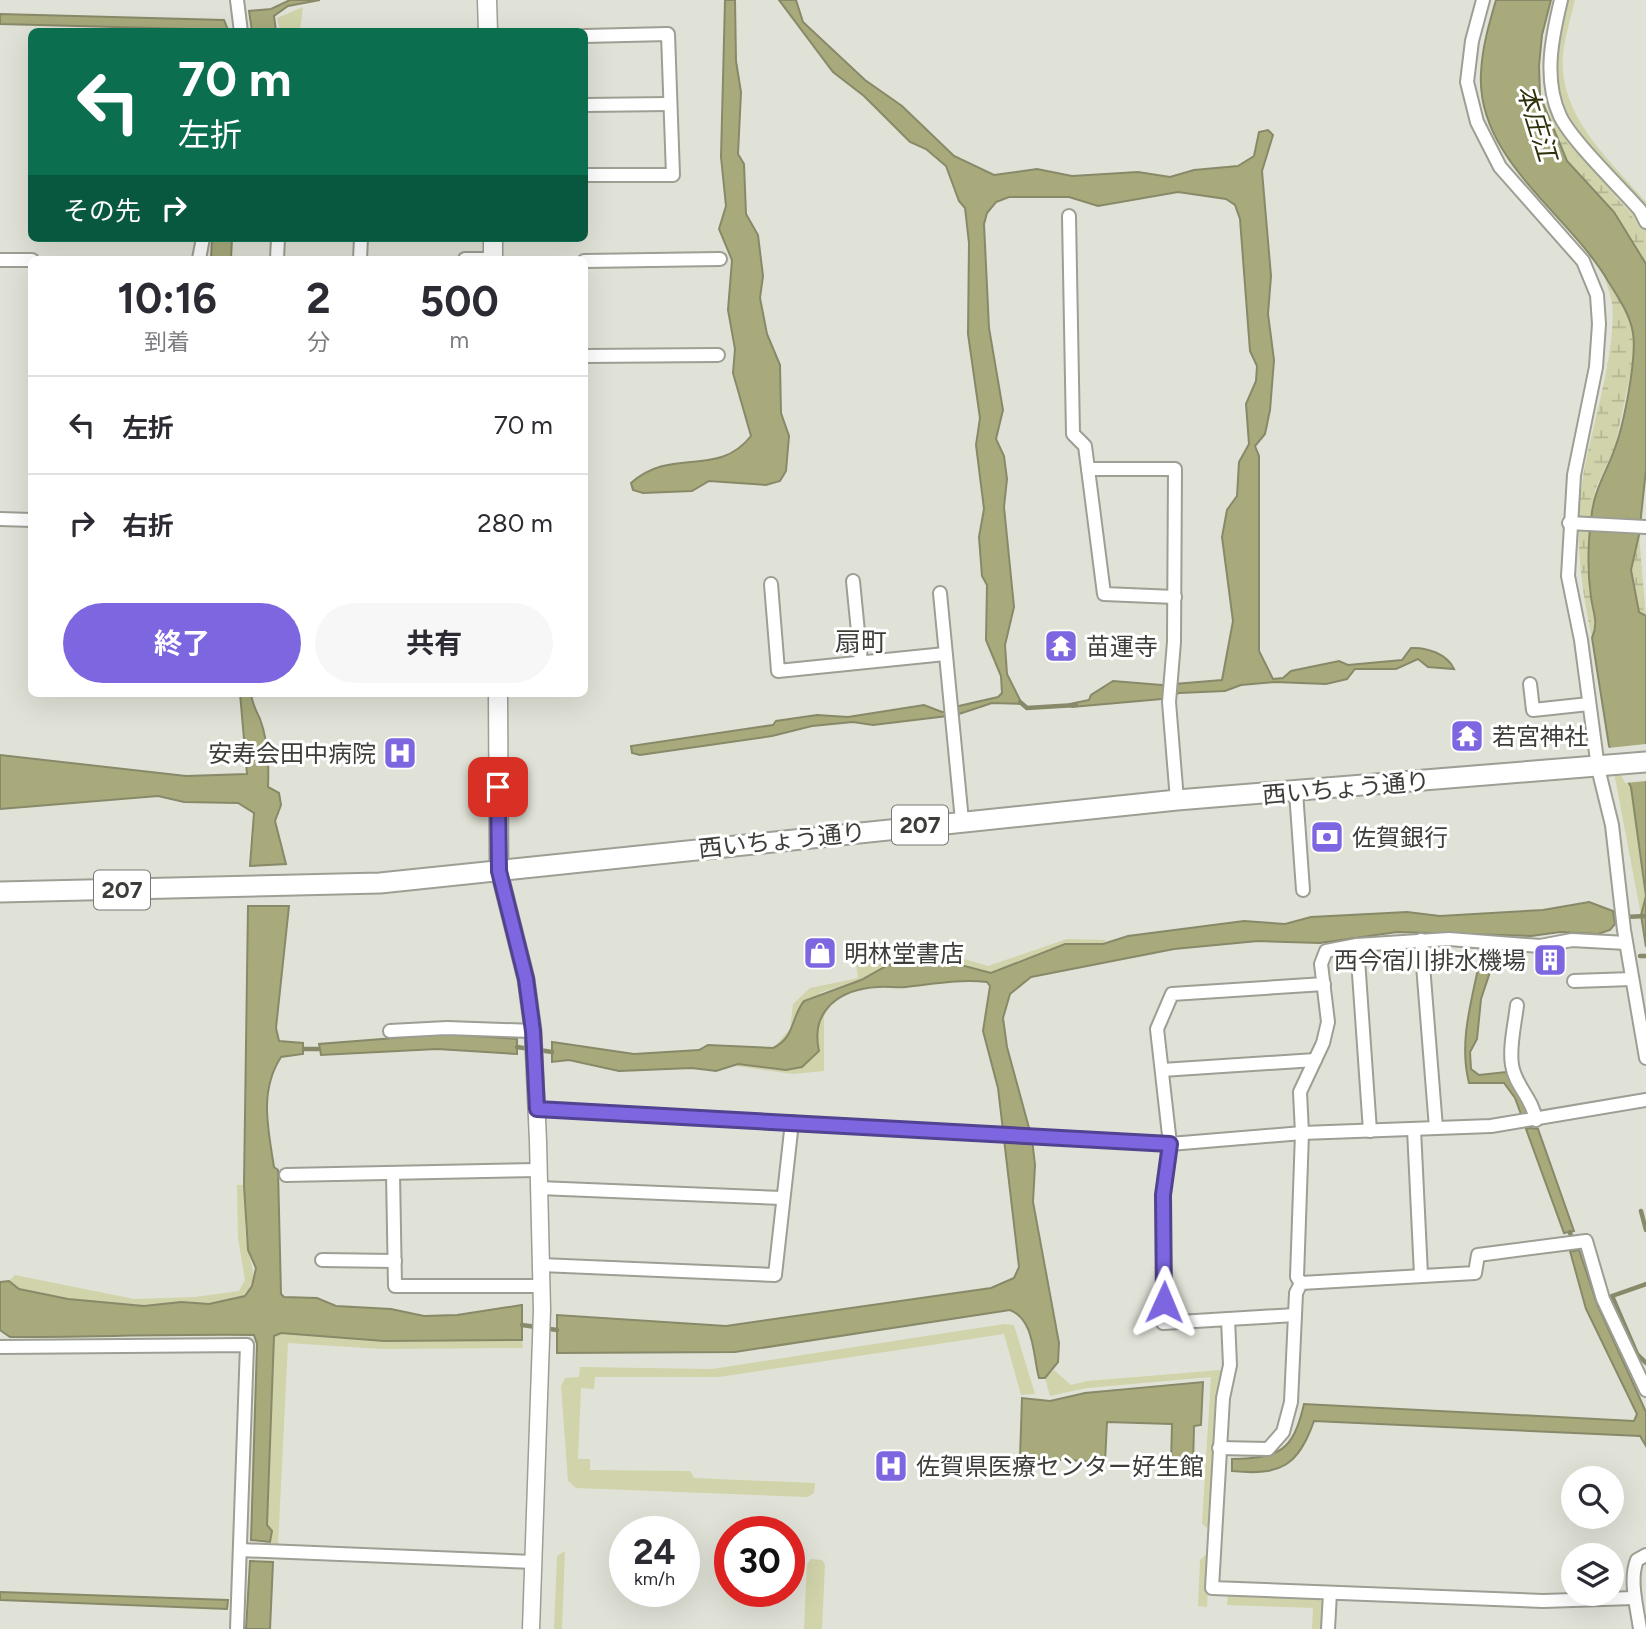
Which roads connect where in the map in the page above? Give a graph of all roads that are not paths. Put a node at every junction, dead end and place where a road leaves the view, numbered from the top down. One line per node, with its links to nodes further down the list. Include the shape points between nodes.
1 (237, 0): 5 (street)
2 (487, 0): 6 (main road)
3 (1483, 0): 22 (street, via 1467,82 1477,122 1500,167 1583,261 1597,295 1596,368)
4 (1561, 0): 12 (street, via 1550,54 1551,86 1560,117)
5 (240, 28)
6 (488, 28)
7 (588, 36): 8 (street, via 668,34)
8 (670, 104): 9 (street); 10 (street, via 673,174)
9 (588, 105)
10 (588, 175)
11 (1069, 216): 19 (street, via 1073,434 1085,446)
12 (1646, 222)
13 (720, 259): 16 (street)
14 (0, 260): 15 (street)
15 (28, 260)
16 (588, 261)
17 (718, 355): 18 (street)
18 (588, 356)
19 (1088, 468): 27 (street, via 1104,594); 27 (street, via 1175,469)
20 (0, 519): 21 (street)
21 (28, 520)
22 (1569, 523): 23 (street); 32 (street, via 1568,576)
23 (1646, 527)
24 (853, 581): 29 (street)
25 (771, 584): 29 (street, via 778,671)
26 (940, 593): 28 (street)
27 (1175, 597): 36 (street, via 1169,702)
28 (945, 654): 29 (street); 37 (street)
29 (861, 662)
30 (1530, 684): 32 (street, via 1533,710)
31 (498, 697): 38 (main road)
32 (1589, 705): 34 (street)
33 (1646, 762): 34 (highway, 西いちょう通り / 207)
34 (1598, 768): 35 (highway, 西いちょう通り / 207); 41 (street, via 1612,825)
35 (1296, 792): 36 (highway, 西いちょう通り / 207); 39 (street)
36 (1177, 800): 37 (highway, 西いちょう通り / 207)
37 (962, 821): 38 (highway, 西いちょう通り / 207)
38 (499, 871): 40 (highway, 西いちょう通り / 207, via 353,884); 49 (street, via 526,979)
39 (1303, 890)
40 (0, 892)
41 (1625, 936): 42 (street, via 1540,946); 44 (street)
42 (1421, 940): 43 (street); 57 (street)
43 (1357, 945): 46 (street, via 1326,951 1321,964); 59 (street)
44 (1632, 979): 45 (street); 50 (street)
45 (1574, 981)
46 (1324, 984): 51 (street, via 1328,1022); 52 (street, via 1172,994 1157,1029)
47 (1517, 1005): 55 (street, via 1512,1065 1521,1090 1533,1102)
48 (390, 1031): 49 (street)
49 (533, 1031): 54 (street)
50 (1646, 1058)
51 (1315, 1060): 52 (street); 60 (street, via 1300,1092)
52 (1162, 1070): 61 (street)
53 (1646, 1100): 55 (street)
54 (537, 1109): 56 (street); 62 (street)
55 (1530, 1121): 57 (street)
56 (792, 1122): 61 (street); 66 (street)
57 (1436, 1128): 58 (street)
58 (1414, 1129): 59 (street); 70 (street)
59 (1370, 1131): 60 (street)
60 (1302, 1133): 61 (street); 71 (street, via 1297,1277)
61 (1170, 1144): 74 (street, via 1163,1195 1163,1323)
62 (539, 1170): 63 (street); 65 (street)
63 (393, 1173): 64 (street); 68 (street)
64 (286, 1175)
65 (539, 1188): 66 (street); 69 (street)
66 (782, 1198): 69 (street, via 775,1275)
67 (322, 1260): 68 (street)
68 (395, 1261): 72 (street, via 395,1286)
69 (541, 1265): 72 (street)
70 (1421, 1275): 71 (street); 76 (street, via 1475,1273 1478,1255 1586,1241 1603,1299)
71 (1301, 1283): 73 (street)
72 (541, 1286): 80 (street)
73 (1295, 1315): 74 (street); 77 (street, via 1291,1402 1283,1432 1268,1448)
74 (1228, 1319): 77 (street, via 1230,1366)
75 (0, 1347): 78 (street, via 247,1345)
76 (1646, 1390)
77 (1219, 1448): 81 (street, via 1212,1588)
78 (240, 1550): 80 (street); 83 (street)
79 (1646, 1555): 82 (street, via 1634,1567)
80 (534, 1562): 84 (street)
81 (1330, 1593): 82 (street, via 1543,1601); 85 (street)
82 (1634, 1598): 86 (street)
83 (237, 1629)
84 (531, 1629)
85 (1328, 1629)
86 (1640, 1629)

